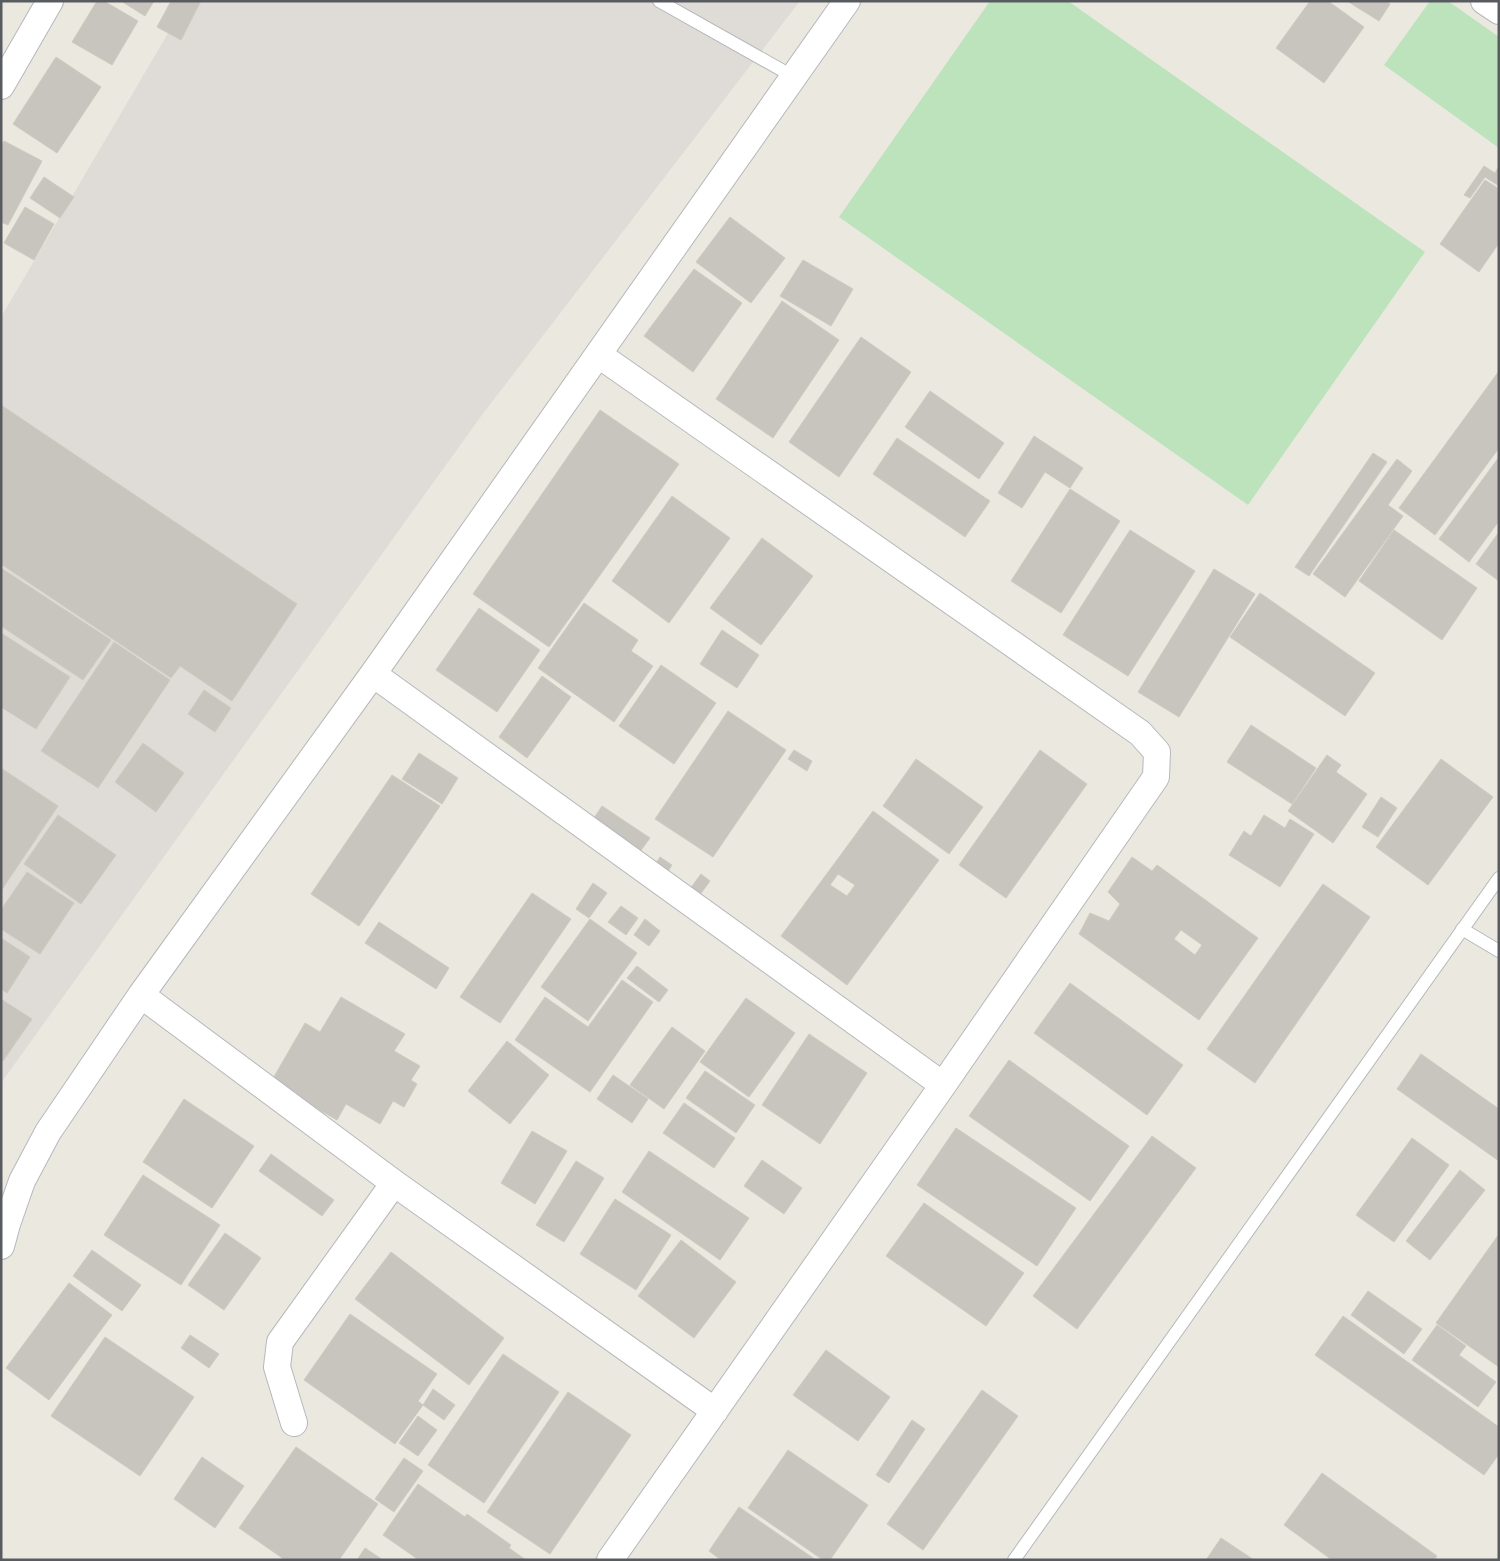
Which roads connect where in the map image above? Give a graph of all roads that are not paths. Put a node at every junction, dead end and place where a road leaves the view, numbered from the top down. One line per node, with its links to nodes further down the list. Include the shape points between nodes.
1 (50, 1): 7 (street)
2 (659, 1): 6 (lane)
3 (847, 1): 6 (street)
4 (1484, 1): 5 (street)
5 (1499, 11)
6 (794, 77): 8 (street)
7 (1, 86)
8 (599, 356): 9 (street); 14 (street, via 1140,733 1157,752 1156,777)
9 (373, 674): 13 (street); 14 (street)
10 (1499, 878): 11 (lane)
11 (1462, 929): 12 (lane); 20 (lane)
12 (1499, 951)
13 (141, 995): 15 (street); 16 (street, via 48,1132 22,1181)
14 (943, 1085): 17 (street)
15 (394, 1183): 17 (street); 18 (street, via 280,1342 277,1366)
16 (1, 1246)
17 (715, 1411): 19 (street)
18 (294, 1422)
19 (610, 1560)
20 (1014, 1560)

